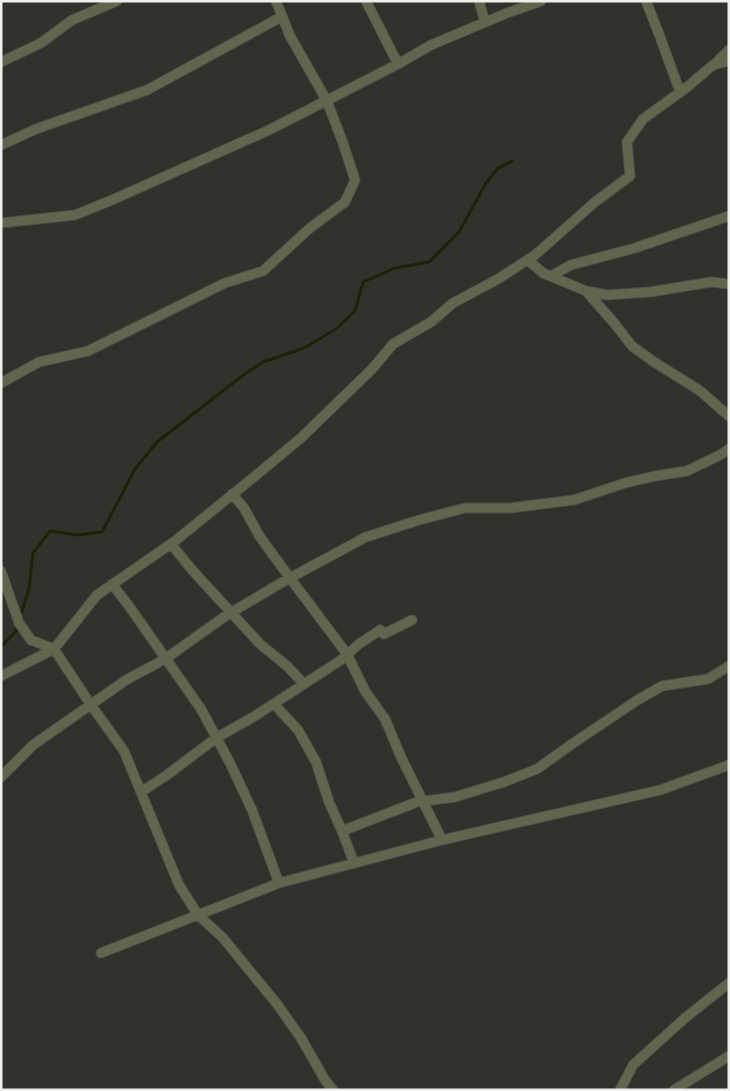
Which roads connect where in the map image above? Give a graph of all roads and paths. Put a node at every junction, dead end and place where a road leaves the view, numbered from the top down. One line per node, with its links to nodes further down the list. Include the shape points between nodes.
1 (116, 1): 11 (street, via 72,20 41,43)
2 (276, 1): 7 (street)
3 (366, 1): 12 (street)
4 (478, 1): 8 (street)
5 (541, 1): 8 (street)
6 (646, 1): 14 (street)
7 (282, 16): 15 (street); 16 (street, via 147,90 36,129)
8 (485, 22): 12 (street, via 431,45)
9 (729, 50): 13 (street)
10 (729, 61): 13 (street)
11 (1, 62)
12 (398, 64): 15 (street)
13 (713, 66): 14 (street)
14 (680, 92): 19 (street, via 643,119 627,142 630,176 594,202)
15 (327, 101): 18 (street, via 204,160 75,215); 23 (street, via 355,180 345,202 310,228 263,271 225,283 88,351 39,362)
16 (1, 145)
17 (729, 216): 20 (street, via 635,248 571,265)
18 (1, 223)
19 (528, 260): 20 (street); 26 (street, via 453,303 431,322 393,344 301,438)
20 (551, 276): 22 (street)
21 (729, 284): 22 (street, via 711,282 608,295)
22 (586, 291): 24 (street, via 632,346 698,390)
23 (1, 383)
24 (729, 416)
25 (729, 449): 29 (street, via 686,471 625,483 574,500 510,508 465,508 419,520 366,537)
26 (232, 494): 27 (street); 29 (street)
27 (171, 544): 30 (street); 31 (street)
28 (1, 571): 33 (street, via 19,623 31,640)
29 (290, 578): 31 (street); 34 (street)
30 (112, 584): 33 (street, via 97,595); 35 (street)
31 (232, 613): 35 (street); 38 (street)
32 (412, 620): 34 (street, via 384,634 380,630)
33 (54, 649): 37 (street); 40 (street)
34 (347, 654): 38 (street); 45 (street, via 365,691 385,719)
35 (165, 659): 40 (street, via 126,680); 41 (street)
36 (729, 666): 45 (street, via 708,679 662,686 537,769 455,796)
37 (1, 676)
38 (304, 684): 39 (street)
39 (274, 704): 41 (street); 46 (street, via 298,730 316,762)
40 (91, 705): 43 (street, via 33,745); 44 (street, via 124,751)
41 (216, 738): 44 (street); 49 (street, via 252,810)
42 (729, 765): 47 (street, via 660,790)
43 (1, 777)
44 (141, 792): 50 (street, via 179,884)
45 (422, 801): 46 (street); 47 (street)
46 (342, 831): 48 (street)
47 (442, 840): 48 (street)
48 (354, 864): 49 (street)
49 (279, 883): 50 (street)
50 (198, 915): 51 (street); 54 (street, via 223,938 277,1004)
51 (101, 953)
52 (729, 983): 55 (street, via 633,1065)
53 (729, 1056): 56 (street)
54 (332, 1090)
55 (620, 1090)
56 (674, 1090)

